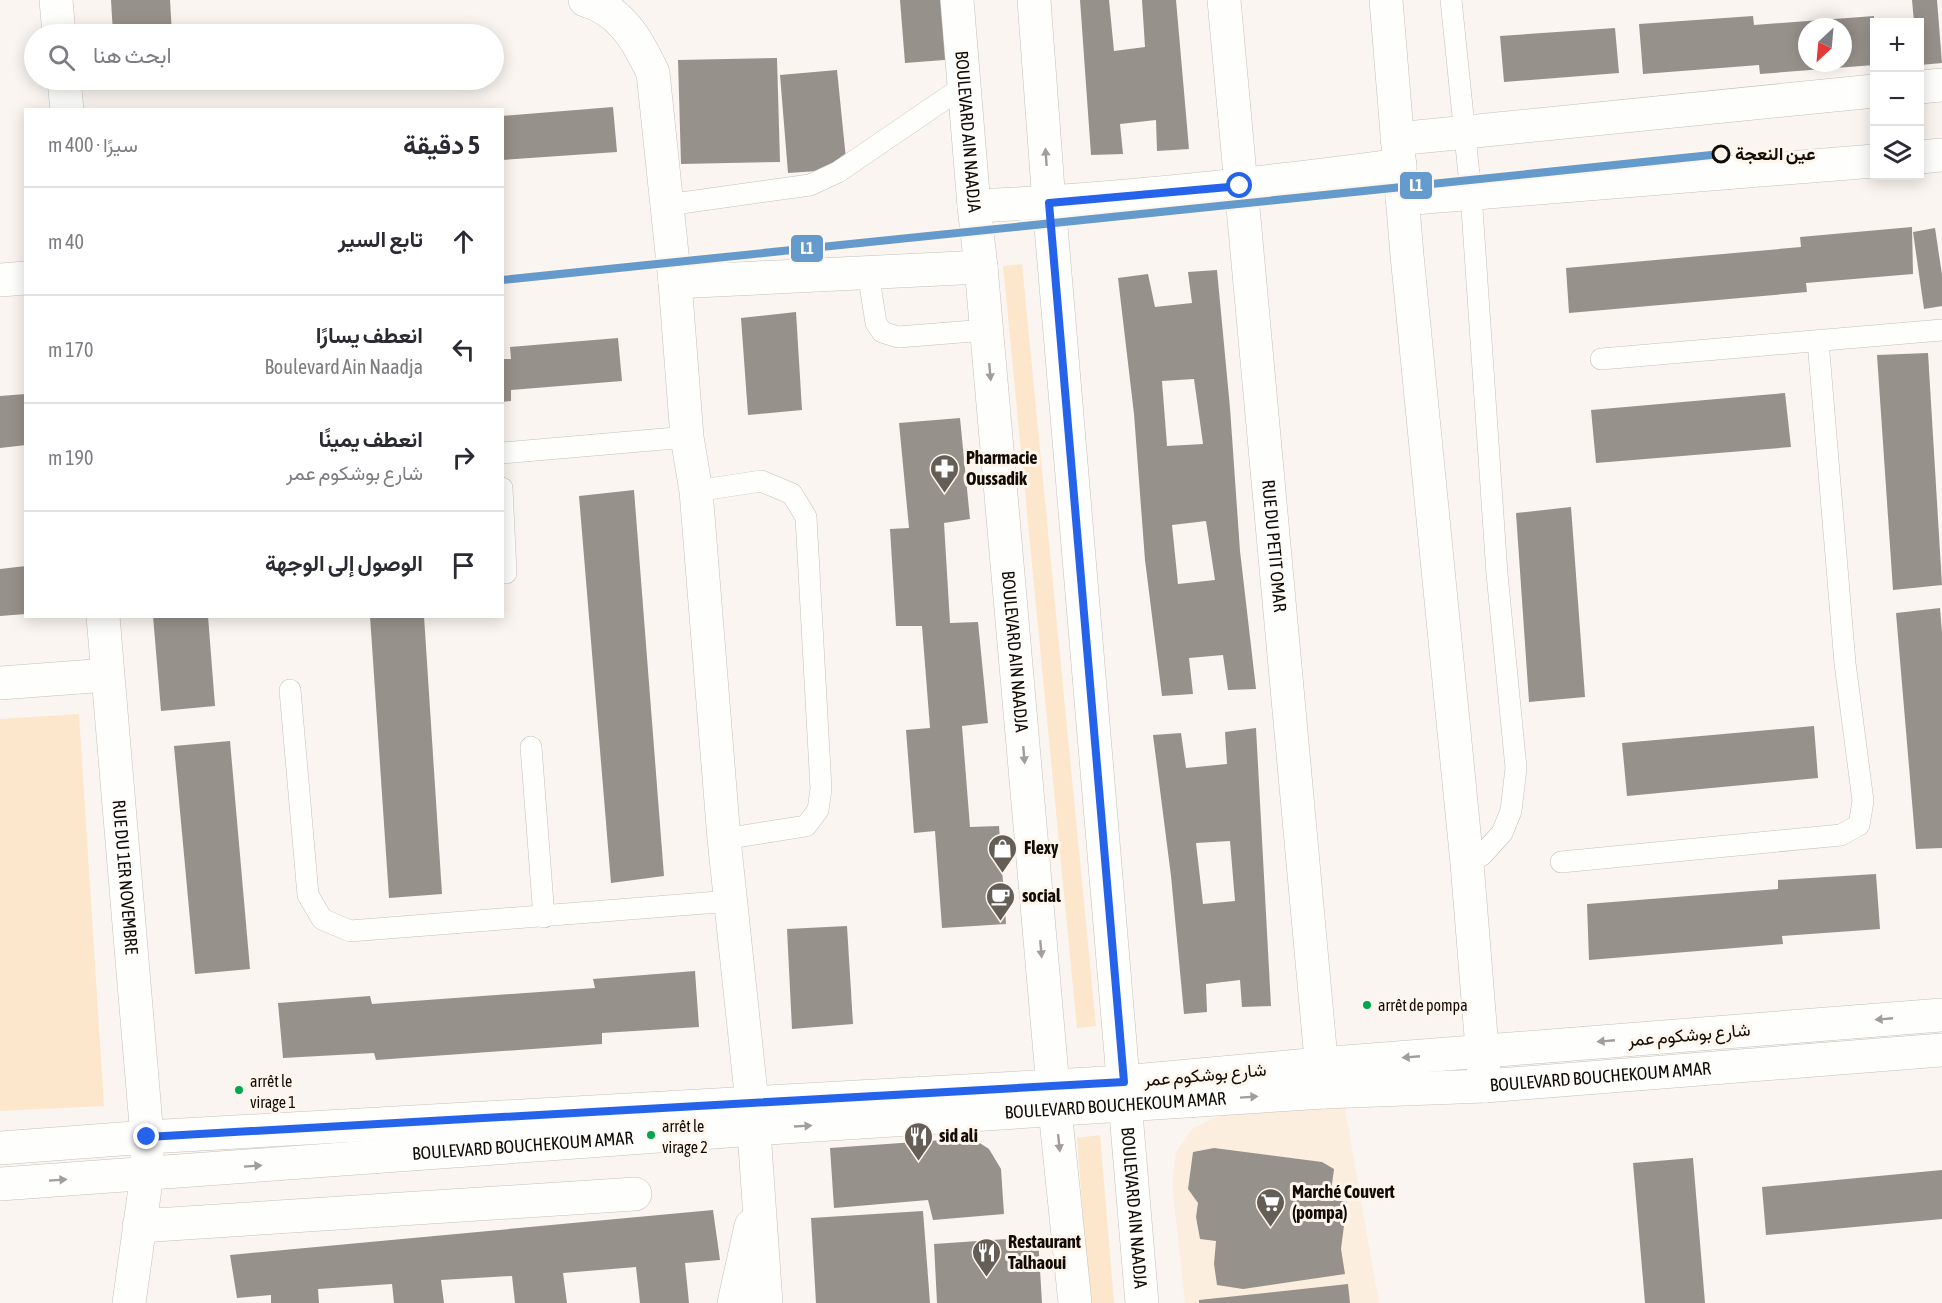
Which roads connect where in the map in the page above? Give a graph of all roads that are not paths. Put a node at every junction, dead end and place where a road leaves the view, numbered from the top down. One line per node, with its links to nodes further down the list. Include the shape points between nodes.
1 (56, 0): 8 (street)
2 (585, 0): 24 (street, via 619,18 639,43 653,73)
3 (957, 0): 10 (street, BOULEVARD AIN NAADJA)
4 (1034, 0): 23 (street, BOULEVARD AIN NAADJA, one-way to 4)
5 (1224, 0): 20 (street, RUE DU PETIT OMAR)
6 (1386, 0): 16 (street)
7 (1451, 0): 15 (lane)
8 (58, 24)
9 (1942, 85): 11 (street)
10 (964, 86): 24 (lane, via 838,172 810,185); 25 (street, BOULEVARD AIN NAADJA)
11 (1924, 87)
12 (65, 90): 14 (street)
13 (1870, 91): 15 (street)
14 (67, 108)
15 (1464, 132): 16 (street); 21 (lane)
16 (1399, 152): 20 (street); 22 (street)
17 (1942, 155): 18 (street)
18 (1924, 157)
19 (1870, 161): 21 (street)
20 (1240, 186): 23 (street); 53 (street, RUE DU PETIT OMAR)
21 (1471, 194): 22 (street); 47 (lane, via 1497,574 1516,768 1511,811 1502,833 1482,855)
22 (1402, 199): 47 (street)
23 (1049, 203): 25 (street); 55 (street, BOULEVARD AIN NAADJA)
24 (667, 205): 30 (street)
25 (974, 206): 26 (street, BOULEVARD AIN NAADJA)
26 (981, 267): 27 (street); 31 (street, BOULEVARD AIN NAADJA)
27 (868, 272): 30 (street); 31 (lane, via 876,323 882,332 898,337)
28 (24, 278): 29 (street)
29 (0, 280)
30 (675, 282): 35 (street)
31 (986, 330): 56 (street, BOULEVARD AIN NAADJA, one-way to 56)
32 (1942, 330): 33 (lane)
33 (1818, 341): 34 (lane); 46 (lane, via 1845,663 1863,801 1859,825 1841,835)
34 (1601, 359)
35 (687, 437): 36 (lane); 37 (street)
36 (504, 453)
37 (696, 491): 45 (street); 45 (lane, via 761,481 792,494 806,517 821,789 818,810 806,826)
38 (504, 530): 39 (lane)
39 (506, 573)
40 (103, 618): 41 (street, RUE DU 1ER NOVEMBRE)
41 (107, 675): 42 (street); 58 (street, RUE DU 1ER NOVEMBRE)
42 (0, 683)
43 (290, 690): 49 (lane, via 308,896 322,919 350,931)
44 (531, 747): 49 (lane)
45 (724, 839): 48 (street)
46 (1562, 862)
47 (1467, 863): 52 (street)
48 (732, 901): 49 (lane); 57 (street)
49 (544, 918)
50 (1942, 1015): 52 (street, شارع بوشكوم عمر, one-way to 52)
51 (1942, 1050): 54 (street, BOULEVARD BOUCHEKOUM AMAR)
52 (1482, 1051): 53 (street, شارع بوشكوم عمر, one-way to 53); 54 (street)
53 (1322, 1078): 54 (street, BOULEVARD BOUCHEKOUM AMAR); 55 (street, شارع بوشكوم عمر)
54 (1485, 1086)
55 (1125, 1094): 56 (street, شارع بوشكوم عمر); 69 (street, BOULEVARD AIN NAADJA)
56 (1054, 1098): 57 (street, شارع بوشكوم عمر); 68 (street, BOULEVARD AIN NAADJA, one-way to 68)
57 (753, 1116): 58 (street, شارع بوشكوم عمر); 60 (street, BOULEVARD BOUCHEKOUM AMAR, one-way to 57); 62 (street)
58 (147, 1137): 59 (street, شارع بوشكوم عمر); 60 (street, RUE DU 1ER NOVEMBRE)
59 (0, 1148)
60 (147, 1174): 61 (street, BOULEVARD BOUCHEKOUM AMAR, one-way to 60); 64 (street, RUE DU 1ER NOVEMBRE)
61 (0, 1184)
62 (759, 1188): 66 (street); 67 (street)
63 (635, 1194): 64 (street)
64 (140, 1226): 65 (street, RUE DU 1ER NOVEMBRE)
65 (129, 1303)
66 (734, 1303)
67 (766, 1303)
68 (1075, 1303)
69 (1142, 1303)

